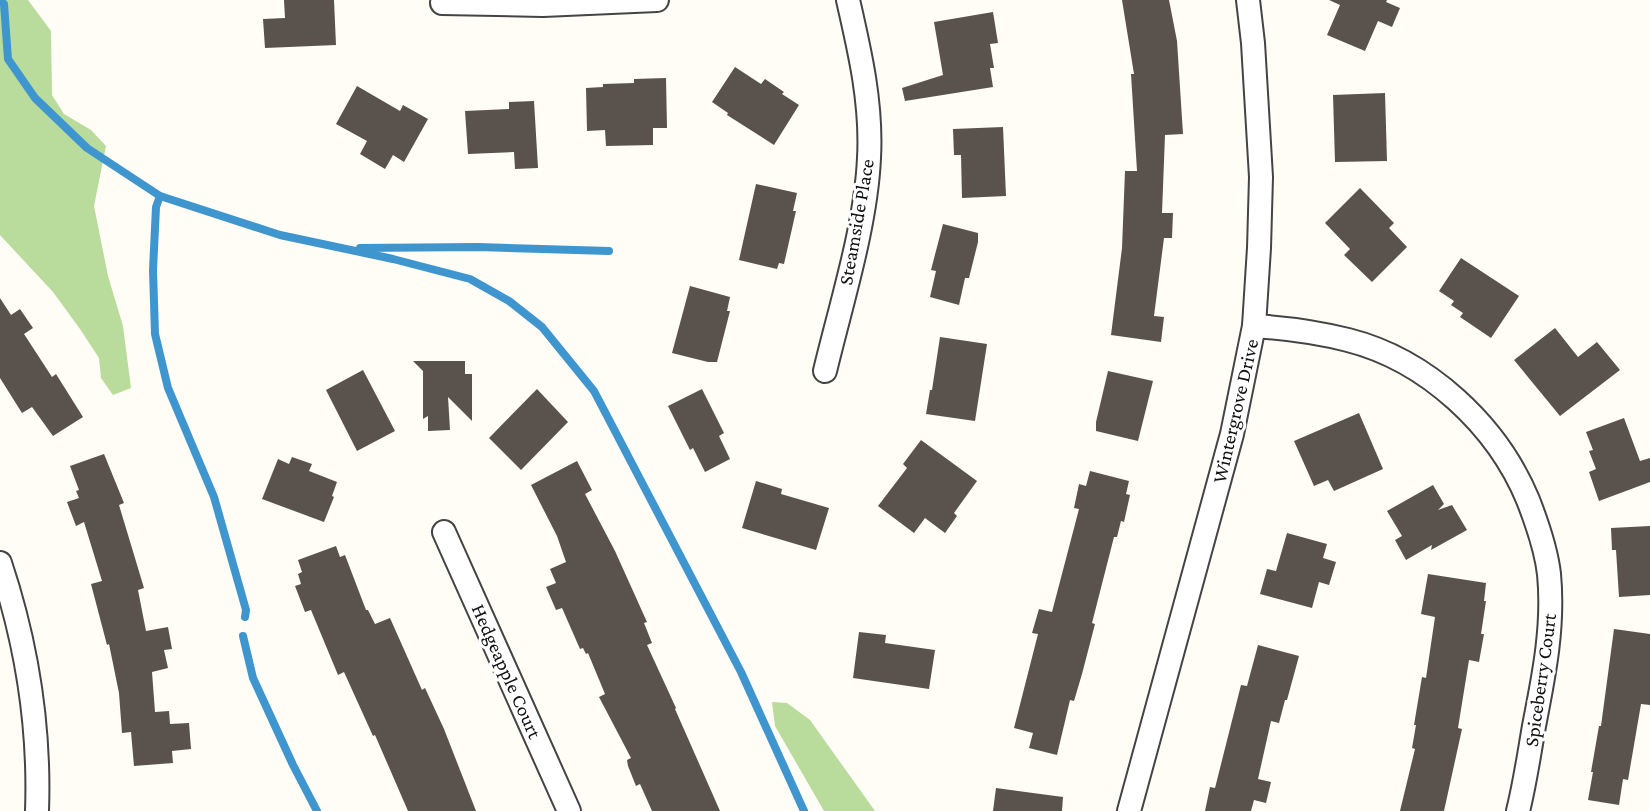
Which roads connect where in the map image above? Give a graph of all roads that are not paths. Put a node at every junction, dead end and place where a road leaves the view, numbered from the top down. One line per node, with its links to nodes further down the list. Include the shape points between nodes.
1 (657, 0): 4 (street, via 543,5)
2 (848, 0): 6 (street, Steamside Place, via 869,109 870,156 860,226)
3 (1248, 0): 5 (street, Wintergrove Drive, via 1261,177)
4 (442, 3)
5 (1254, 326): 11 (street, Wintergrove Drive, via 1233,434); 12 (street, Spiceberry Court, via 1350,340 1393,357 1432,380 1483,426 1521,483 1539,526 1549,571 1551,617)
6 (825, 371)
7 (444, 532): 10 (street, Hedgeapple Court)
8 (0, 563): 9 (street, via 17,618 32,695 37,740)
9 (37, 811)
10 (569, 811)
11 (1129, 811)
12 (1518, 811)

